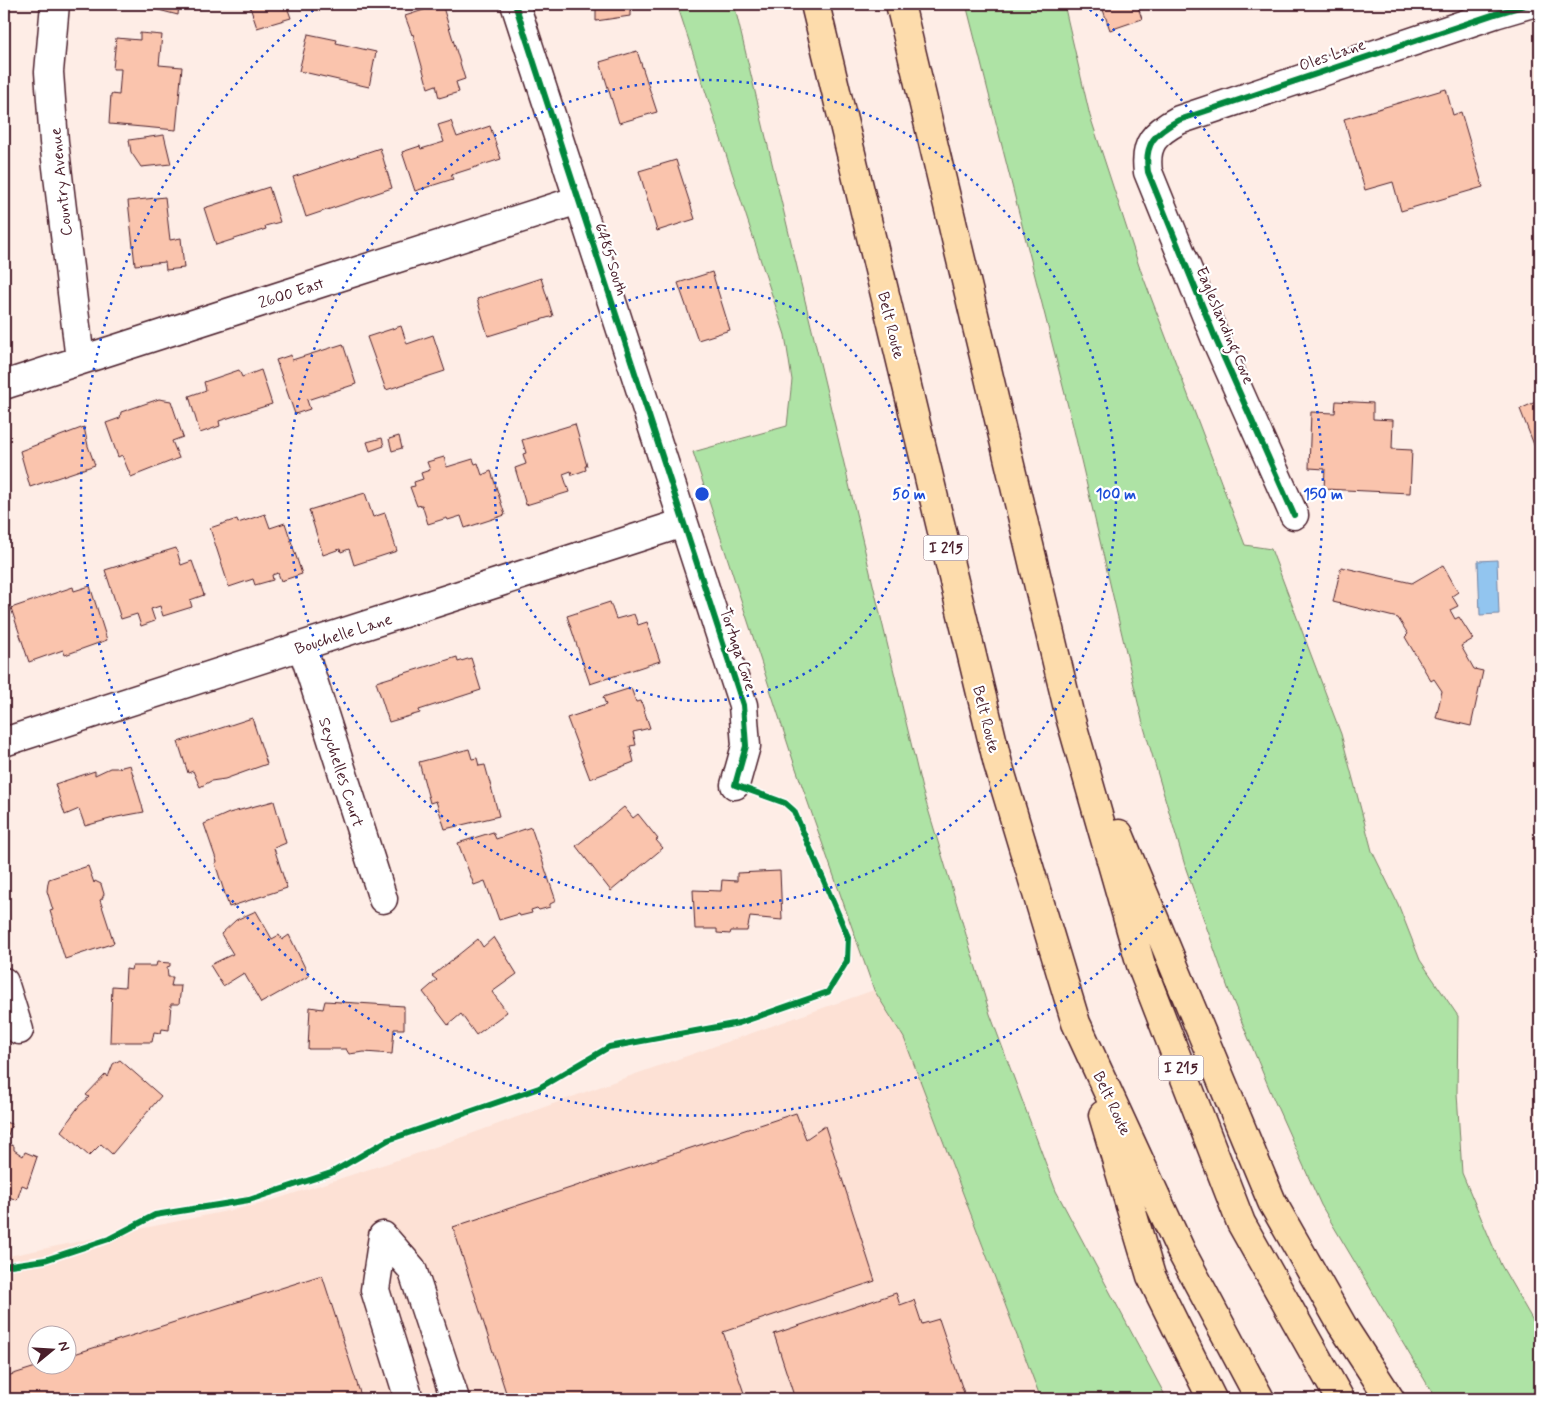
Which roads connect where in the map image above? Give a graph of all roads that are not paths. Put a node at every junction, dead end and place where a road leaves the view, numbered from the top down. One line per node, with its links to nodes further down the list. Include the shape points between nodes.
1 (55, 4): 8 (street, Country Avenue, via 49,72 54,142)
2 (515, 4): 7 (street, 6485 South)
3 (815, 4): 18 (highway, Belt Route / I 215, via 998,764)
4 (900, 4): 13 (highway, I 215)
5 (1529, 4): 6 (street, Oles Lane, via 1179,120 1159,132)
6 (1151, 142): 10 (street, Eagleslanding Cove, via 1148,172 1217,342)
7 (578, 200): 8 (street, 2600 East); 11 (street, 6485 South)
8 (80, 360): 9 (street, 2600 East)
9 (4, 385)
10 (1294, 515)
11 (683, 523): 12 (street, Bouchelle Lane); 15 (street, Tortuga Cove, via 743,705 746,746)
12 (302, 646): 14 (street, Bouchelle Lane); 16 (street, Seychelles Court)
13 (1070, 717): 24 (highway, I 215, via 1140,965 1241,1223); 25 (highway, via 1272,1202 1342,1325)
14 (4, 742)
15 (735, 785)
16 (383, 899)
17 (4, 982): 19 (street)
18 (1076, 1023): 22 (highway, via 1151,1276); 23 (highway, Belt Route / I 215, via 1181,1251)
19 (19, 1030)
20 (409, 1399): 21 (street, via 374,1290 383,1236 412,1269)
21 (455, 1399)
22 (1212, 1399)
23 (1260, 1399)
24 (1340, 1399)
25 (1390, 1399)

